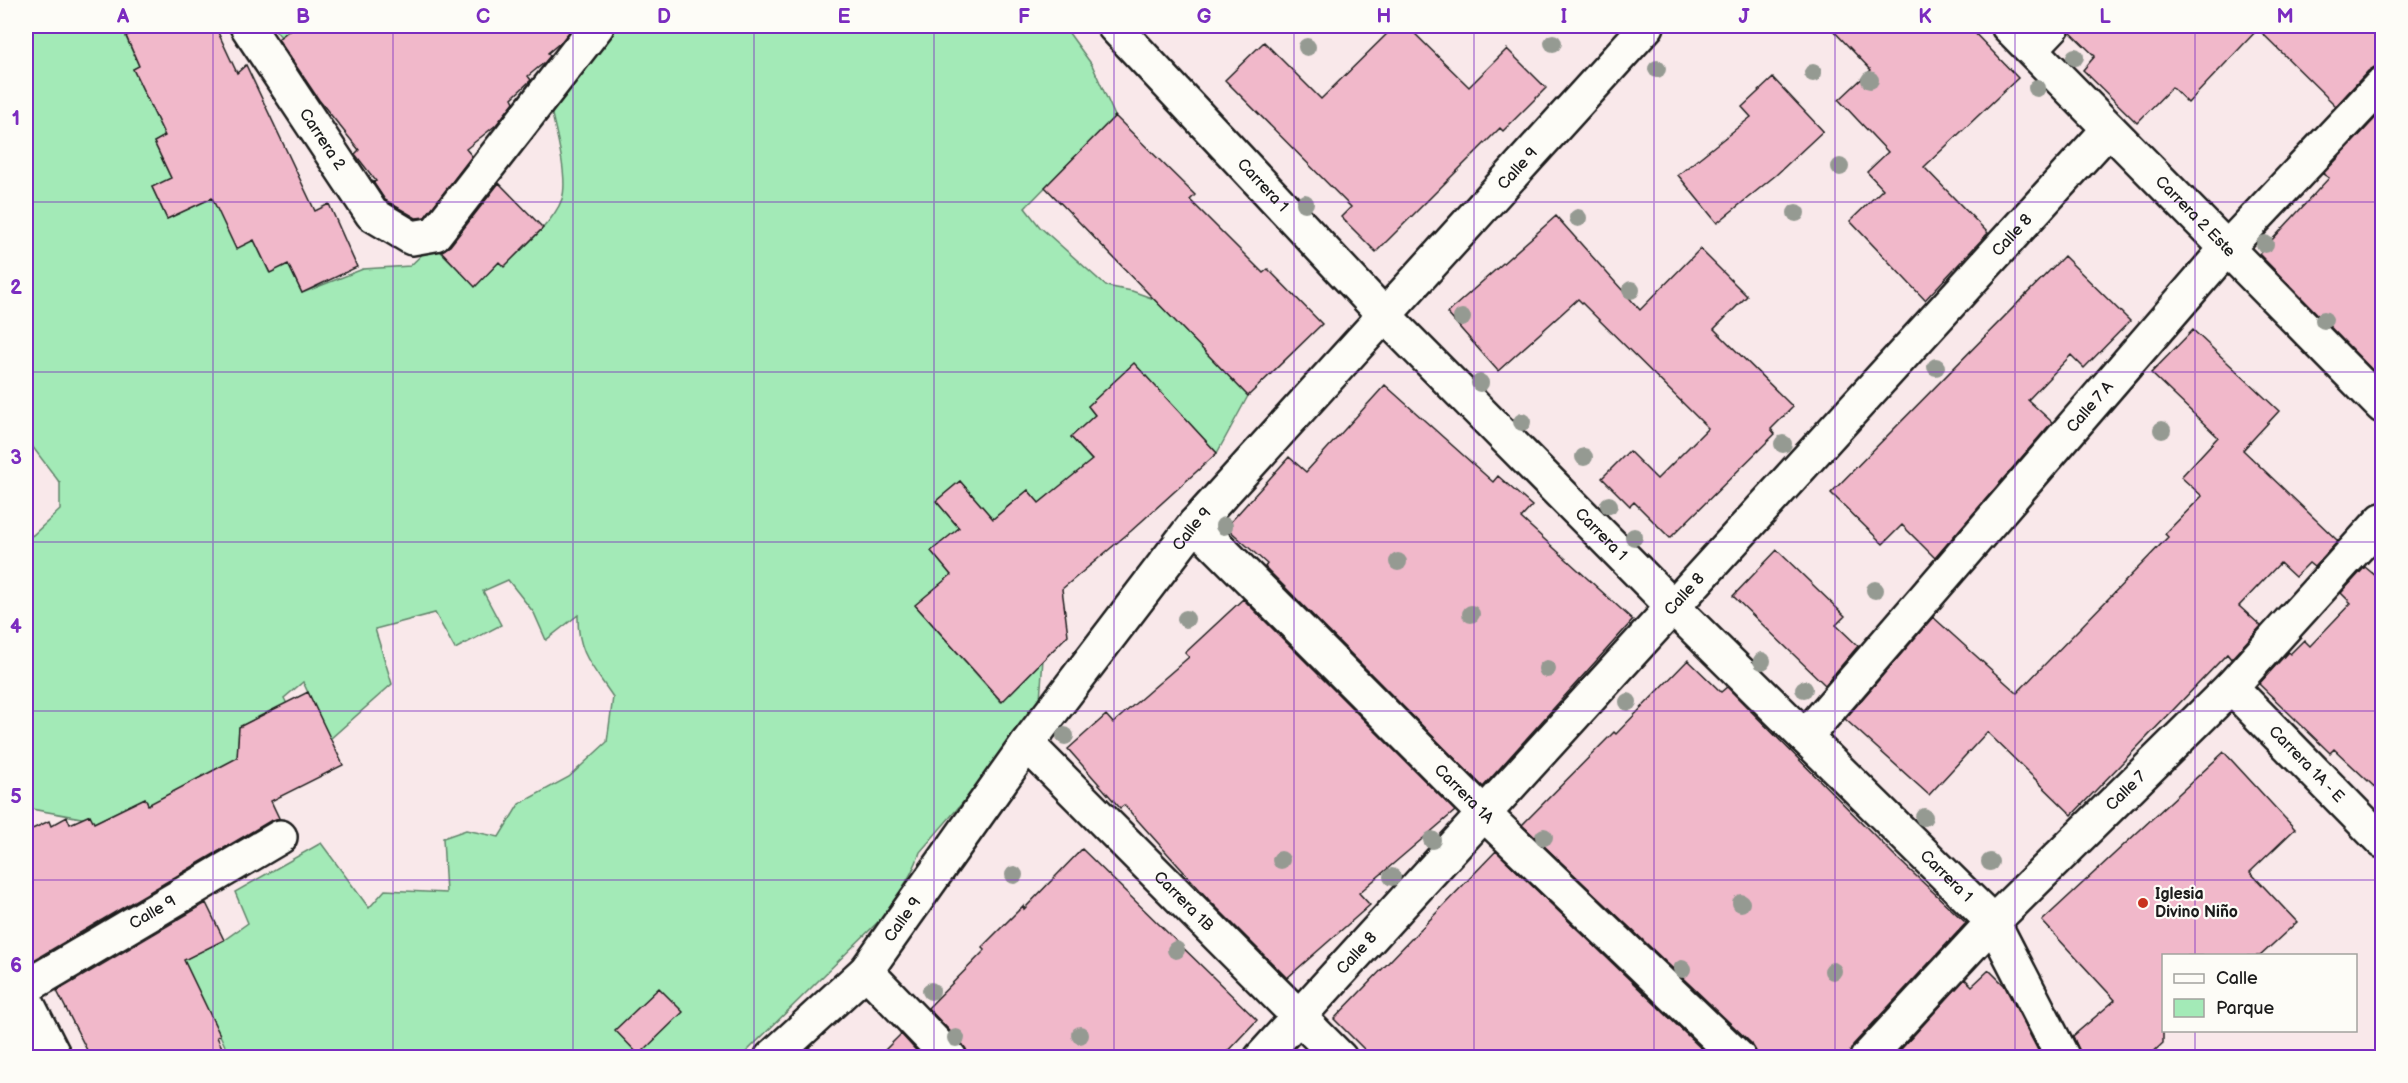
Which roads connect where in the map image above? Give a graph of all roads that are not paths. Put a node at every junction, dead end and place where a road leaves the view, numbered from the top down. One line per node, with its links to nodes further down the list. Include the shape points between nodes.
1 (247, 26): 2 (street, Carrera 2, via 372,214 412,238 435,234)
2 (597, 26)
3 (1114, 26): 10 (street, Carrera 1)
4 (1647, 26): 10 (street, Calle 9)
5 (2008, 26): 6 (street, Carrera 2 Este)
6 (2042, 37): 8 (street, Carrera 2 Este)
7 (2382, 84): 9 (street, Calle 7 A)
8 (2109, 129): 9 (street, Carrera 2 Este); 14 (street, Calle 8)
9 (2227, 248): 11 (street, Carrera 2 Este); 16 (street, Calle 7 A)
10 (1384, 315): 13 (street, Calle 9); 14 (street, Carrera 1)
11 (2382, 406)
12 (2382, 520): 15 (street, Calle 7)
13 (1195, 524): 17 (street, Calle 9); 18 (street, Carrera 1A)
14 (1674, 608): 16 (street, Carrera 1); 18 (street, Calle 8)
15 (2231, 687): 20 (street, Carrera 1A - E); 21 (street, Calle 7)
16 (1805, 737): 21 (street, Carrera 1)
17 (1027, 744): 22 (street, Calle 9); 25 (street, Carrera 1B)
18 (1485, 814): 25 (street, Calle 8); 31 (street, Carrera 1A)
19 (280, 837): 23 (street, Calle 9)
20 (2382, 841)
21 (1993, 922): 32 (street, Calle 7); 33 (street, Carrera 1)
22 (866, 971): 27 (street, Calle 9); 28 (street)
23 (26, 987)
24 (26, 1001): 26 (street)
25 (1297, 1017): 29 (street, Calle 8); 30 (street, Carrera 1B)
26 (55, 1058)
27 (771, 1058)
28 (950, 1058)
29 (1261, 1058)
30 (1340, 1058)
31 (1739, 1058)
32 (1867, 1058)
33 (2063, 1058)

